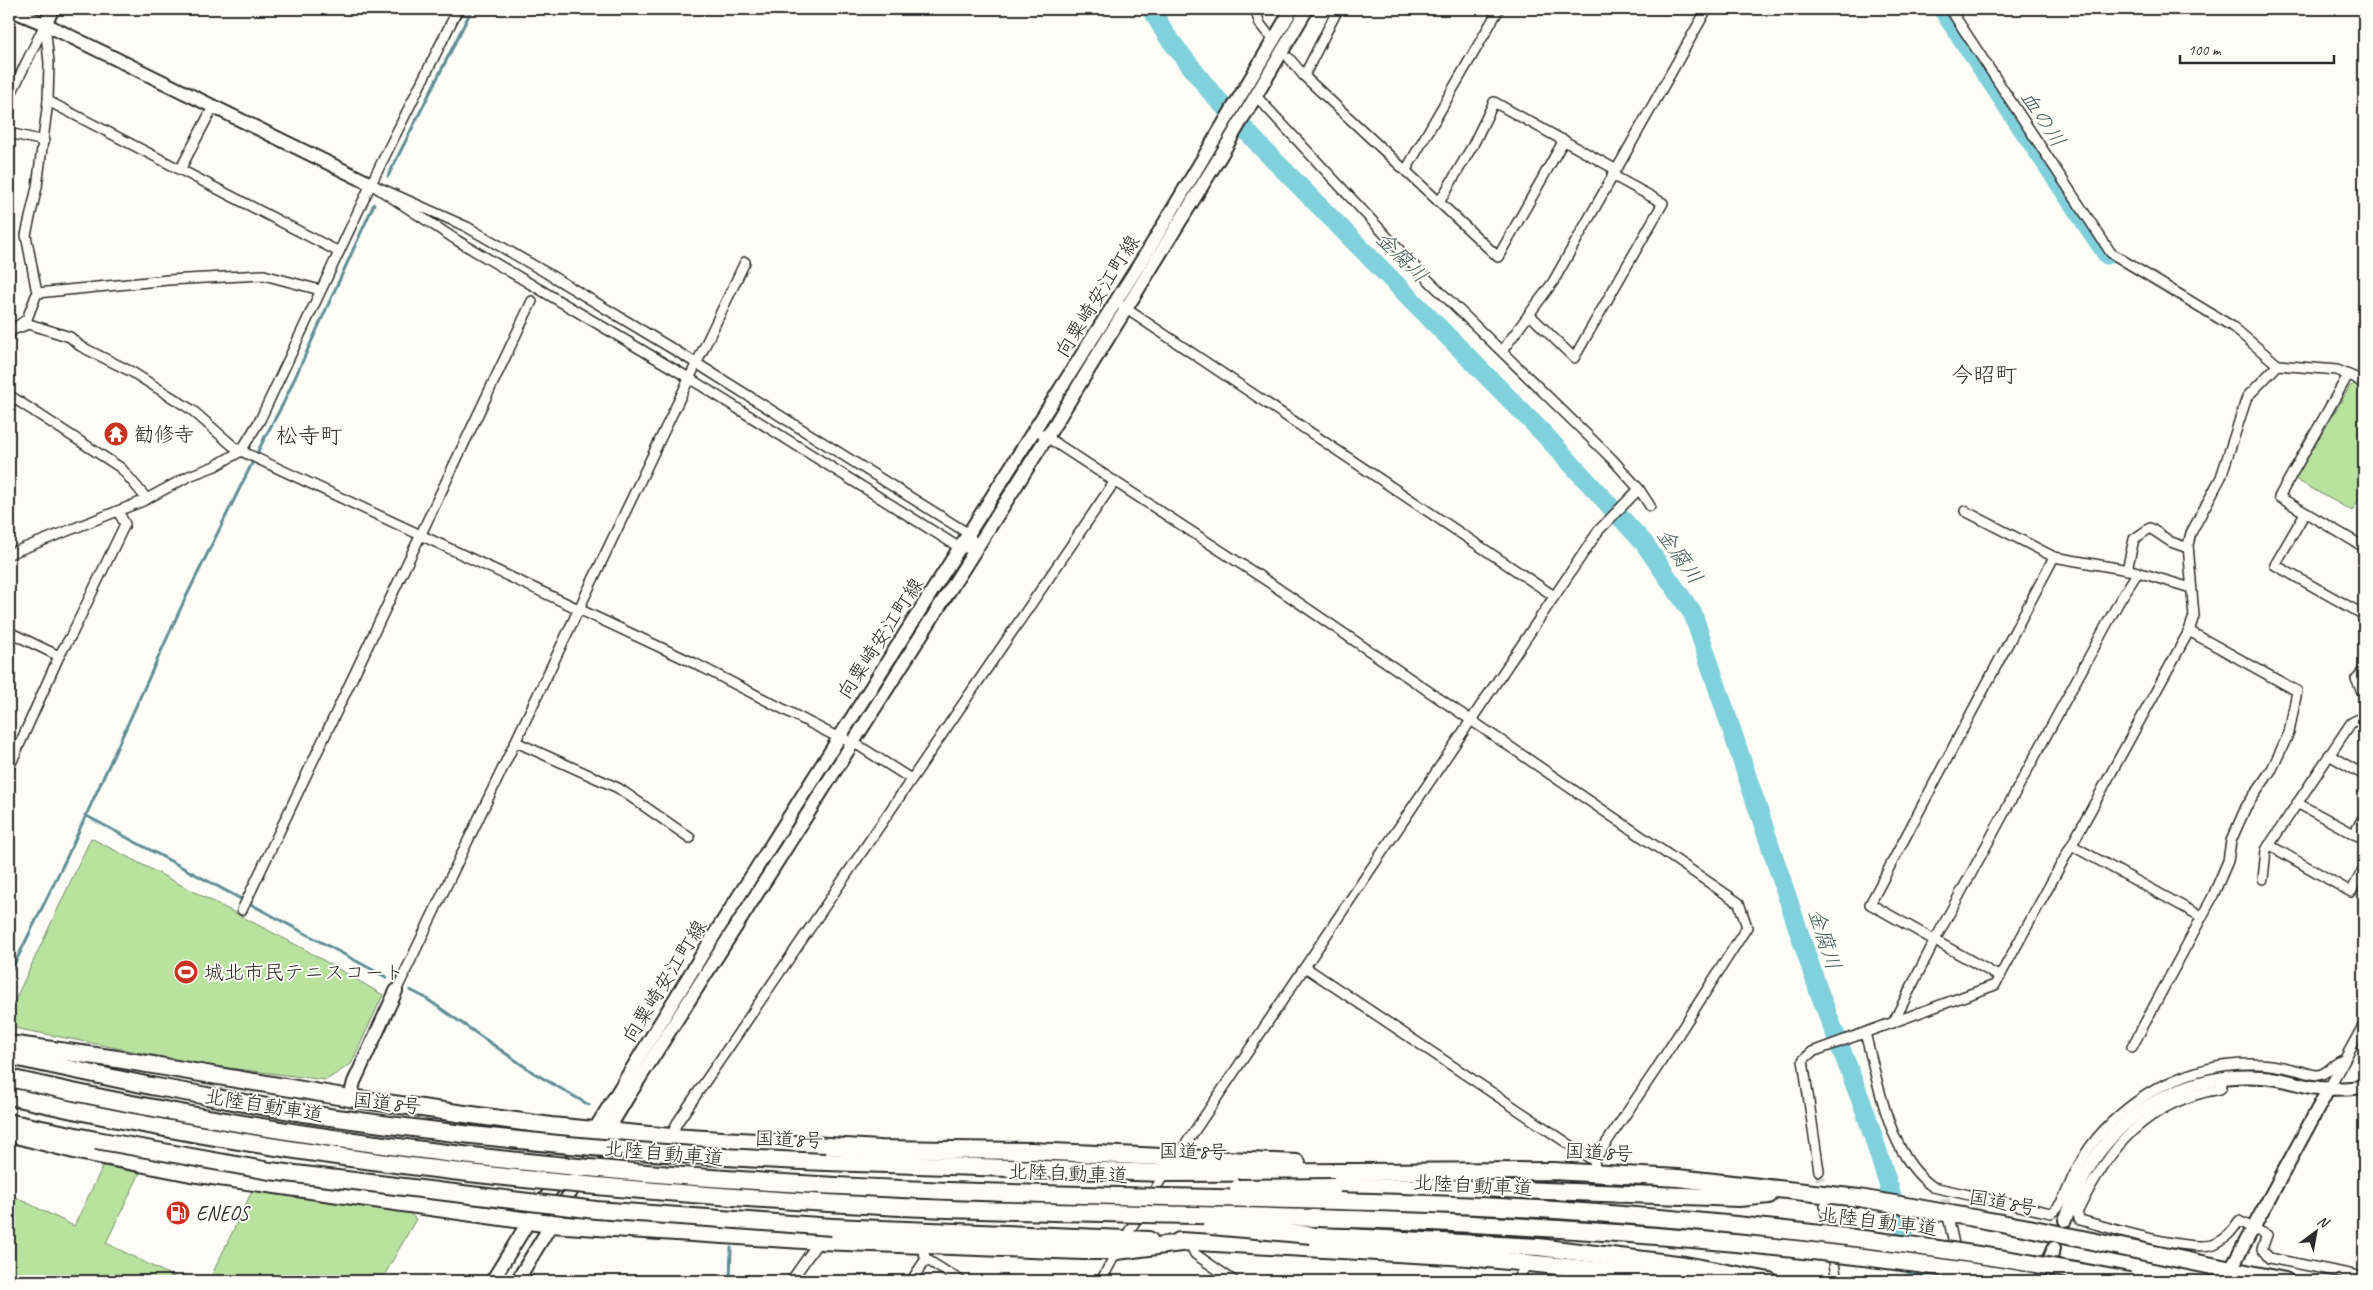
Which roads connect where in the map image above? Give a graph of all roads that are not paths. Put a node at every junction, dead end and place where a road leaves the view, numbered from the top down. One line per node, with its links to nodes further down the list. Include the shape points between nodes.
1 (9, 9): 11 (main road)
2 (53, 9): 11 (main road)
3 (458, 9): 26 (street)
4 (1259, 9): 12 (street, via 1256,12 1260,24)
5 (1292, 9): 22 (main road, 向粟崎安江町線, via 1248,85)
6 (1307, 9): 15 (main road, 向粟崎安江町線)
7 (1338, 9): 14 (street)
8 (1498, 9): 24 (street)
9 (1707, 9): 25 (street)
10 (1950, 9): 38 (street, via 2111,253 2233,327)
11 (45, 24): 16 (street); 17 (street); 18 (main road)
12 (1268, 34)
13 (1289, 58): 14 (street)
14 (1304, 76): 24 (street)
15 (1256, 96): 22 (main road, 向粟崎安江町線); 36 (street, via 1419,271)
16 (9, 98)
17 (48, 101): 21 (street); 23 (street)
18 (213, 107): 23 (street); 26 (main road)
19 (9, 133): 21 (street)
20 (1564, 140): 25 (street); 27 (street, via 1494,102); 27 (street, via 1498,257)
21 (44, 141): 31 (street, via 26,235)
22 (1216, 151): 33 (main road, 向粟崎安江町線)
23 (180, 170): 28 (street)
24 (1406, 170): 27 (street)
25 (1613, 172): 34 (street, via 1553,282); 34 (street, via 1663,203 1574,358)
26 (371, 184): 28 (street); 37 (street, via 467,227); 40 (street, via 450,236)
27 (1440, 201)
28 (339, 252): 30 (street)
29 (745, 262): 37 (street)
30 (320, 290): 31 (street, via 264,275 168,280); 45 (street)
31 (37, 293): 35 (street, via 27,319)
32 (532, 301): 53 (street)
33 (1121, 306): 43 (main road, 向粟崎安江町線); 44 (main road, 向粟崎安江町線); 64 (street)
34 (1529, 314): 36 (street)
35 (10, 331): 45 (street, via 30,324 70,337 80,346 132,372 192,410)
36 (1502, 350): 47 (street, via 1612,459)
37 (696, 363): 40 (street); 54 (street)
38 (2278, 365): 39 (street, via 2322,367); 58 (street, via 2247,397 2228,461 2191,533)
39 (2348, 375): 41 (street); 52 (street, via 2279,497)
40 (689, 378): 56 (street); 65 (street)
41 (2364, 384)
42 (9, 395): 48 (street, via 121,468)
43 (1035, 430): 44 (street); 54 (main road, 向粟崎安江町線)
44 (1047, 436): 46 (street); 57 (main road, 向粟崎安江町線)
45 (245, 452): 48 (street); 53 (street)
46 (1115, 481): 73 (street); 80 (street)
47 (1638, 492): 49 (street); 64 (street, via 1599,530)
48 (147, 499): 50 (street)
49 (1650, 506)
50 (118, 511): 59 (street); 69 (street, via 125,524)
51 (1965, 511): 60 (street)
52 (2306, 512): 55 (street); 66 (street, via 2275,565)
53 (422, 534): 65 (street); 90 (street)
54 (969, 534): 56 (main road, 向粟崎安江町線); 57 (street)
55 (2364, 547)
56 (960, 548): 57 (street); 74 (main road, 向粟崎安江町線)
57 (976, 548): 76 (main road, 向粟崎安江町線)
58 (2188, 548): 61 (street, via 2171,542 2150,528 2134,540); 63 (street)
59 (9, 554)
60 (2054, 557): 61 (street); 92 (street, via 1870,904)
61 (2127, 570): 62 (street)
62 (2138, 572): 63 (street); 92 (street)
63 (2191, 588): 68 (street, via 2194,616)
64 (1554, 596): 73 (street)
65 (579, 609): 74 (street, via 696,664); 75 (street)
66 (2364, 615)
67 (9, 632): 69 (street)
68 (2189, 632): 87 (street); 91 (street, via 2297,691 2290,733 2272,769 2246,807 2231,841 2228,861)
69 (60, 656): 78 (street)
70 (2364, 670): 71 (street, via 2356,680)
71 (2364, 696)
72 (2364, 716): 77 (street, via 2351,723)
73 (1471, 720): 93 (street); 114 (street, via 1739,903 1747,927)
74 (839, 738): 76 (street); 110 (main road, 向粟崎安江町線)
75 (516, 742): 84 (street, via 618,788); 95 (street)
76 (853, 742): 80 (street); 110 (main road, 向粟崎安江町線)
77 (2330, 755): 79 (street); 81 (street)
78 (9, 768)
79 (2364, 775)
80 (911, 779): 112 (street, via 677,1123)
81 (2297, 803): 83 (street); 86 (street)
82 (2364, 816): 83 (street)
83 (2354, 834): 85 (street)
84 (690, 838)
85 (2364, 840)
86 (2269, 845): 88 (street, via 2351,892); 89 (street)
87 (2073, 846): 91 (street); 94 (street)
88 (2364, 868)
89 (2263, 879)
90 (244, 904)
91 (2202, 917): 100 (street)
92 (1935, 940): 94 (street); 96 (street)
93 (1305, 967): 113 (street); 114 (street)
94 (2000, 977): 96 (street, via 1995,985)
95 (396, 991): 108 (main road, via 354,1082)
96 (1893, 1023): 98 (street)
97 (2364, 1024): 102 (street)
98 (1862, 1034): 103 (street, via 1894,1136 1905,1158 1924,1181 1944,1194 2051,1213 2059,1208 2074,1174 2095,1140 2130,1105 2153,1090 2204,1069); 116 (street, via 1812,1052 1803,1060)
99 (9, 1044): 108 (highway)
100 (2132, 1046)
101 (9, 1056): 117 (highway, 国道8号, bridge, via 151,1086 344,1119 569,1144 762,1160)
102 (2344, 1060): 103 (street, via 2318,1075 2277,1066); 106 (street)
103 (2229, 1073): 106 (main road); 122 (main road, via 2180,1089 2129,1120 2099,1152); 126 (street, via 2220,1089 2197,1093 2173,1103 2126,1136 2105,1161 2077,1213 2080,1220 2201,1247 2223,1239 2239,1221)
104 (9, 1078): 119 (highway, 北陸自動車道, bridge, via 251,1125 496,1159 762,1182)
105 (2364, 1087): 106 (main road)
106 (2329, 1088): 126 (main road)
107 (9, 1096): 121 (highway, 北陸自動車道, bridge, via 248,1143 495,1177 636,1191)
108 (350, 1098): 110 (highway)
109 (9, 1122): 129 (highway, bridge, via 270,1171 596,1210)
110 (602, 1130): 112 (highway); 123 (main road, 向粟崎安江町線); 125 (main road, 向粟崎安江町線)
111 (9, 1133): 123 (highway, via 78,1151 191,1173)
112 (671, 1137): 113 (highway, via 880,1148)
113 (1177, 1157): 115 (highway)
114 (1595, 1167): 115 (highway, 国道8号); 118 (highway, 国道8号)
115 (1399, 1171): 117 (highway, 国道8号)
116 (1819, 1171)
117 (1165, 1173): 129 (street)
118 (1803, 1192): 119 (highway, bridge, via 1739,1198 1493,1189 1268,1188); 133 (highway, 国道8号, via 1918,1208)
119 (1038, 1193): 149 (highway, 北陸自動車道, bridge, via 1430,1204 1674,1219 1897,1244)
120 (1825, 1206): 145 (street)
121 (981, 1210): 144 (highway, bridge, via 1311,1235 1538,1247 1684,1265); 147 (highway, 北陸自動車道, bridge, via 1550,1228 1674,1237 1898,1261)
122 (2065, 1220)
123 (530, 1221): 125 (highway); 136 (main road, 向粟崎安江町線)
124 (1949, 1221): 146 (street)
125 (550, 1224): 127 (highway); 135 (main road, 向粟崎安江町線)
126 (2254, 1228): 133 (main road); 134 (street, via 2267,1235 2262,1249 2269,1258)
127 (819, 1241): 131 (highway); 137 (street)
128 (1190, 1242): 129 (highway); 132 (highway); 141 (street, via 1195,1254)
129 (1121, 1244): 131 (highway); 140 (street)
130 (2054, 1248): 148 (main road)
131 (924, 1252): 138 (street); 139 (street)
132 (1528, 1263): 142 (street); 143 (highway)
133 (2232, 1269): 150 (highway, 国道8号)
134 (2364, 1277)
135 (523, 1279)
136 (492, 1281)
137 (791, 1281)
138 (911, 1281)
139 (961, 1281)
140 (1101, 1281)
141 (1234, 1281)
142 (1516, 1281)
143 (1705, 1281)
144 (1770, 1281)
145 (1837, 1281)
146 (1962, 1281)
147 (2030, 1281)
148 (2041, 1281)
149 (2129, 1281)
150 (2285, 1281)

